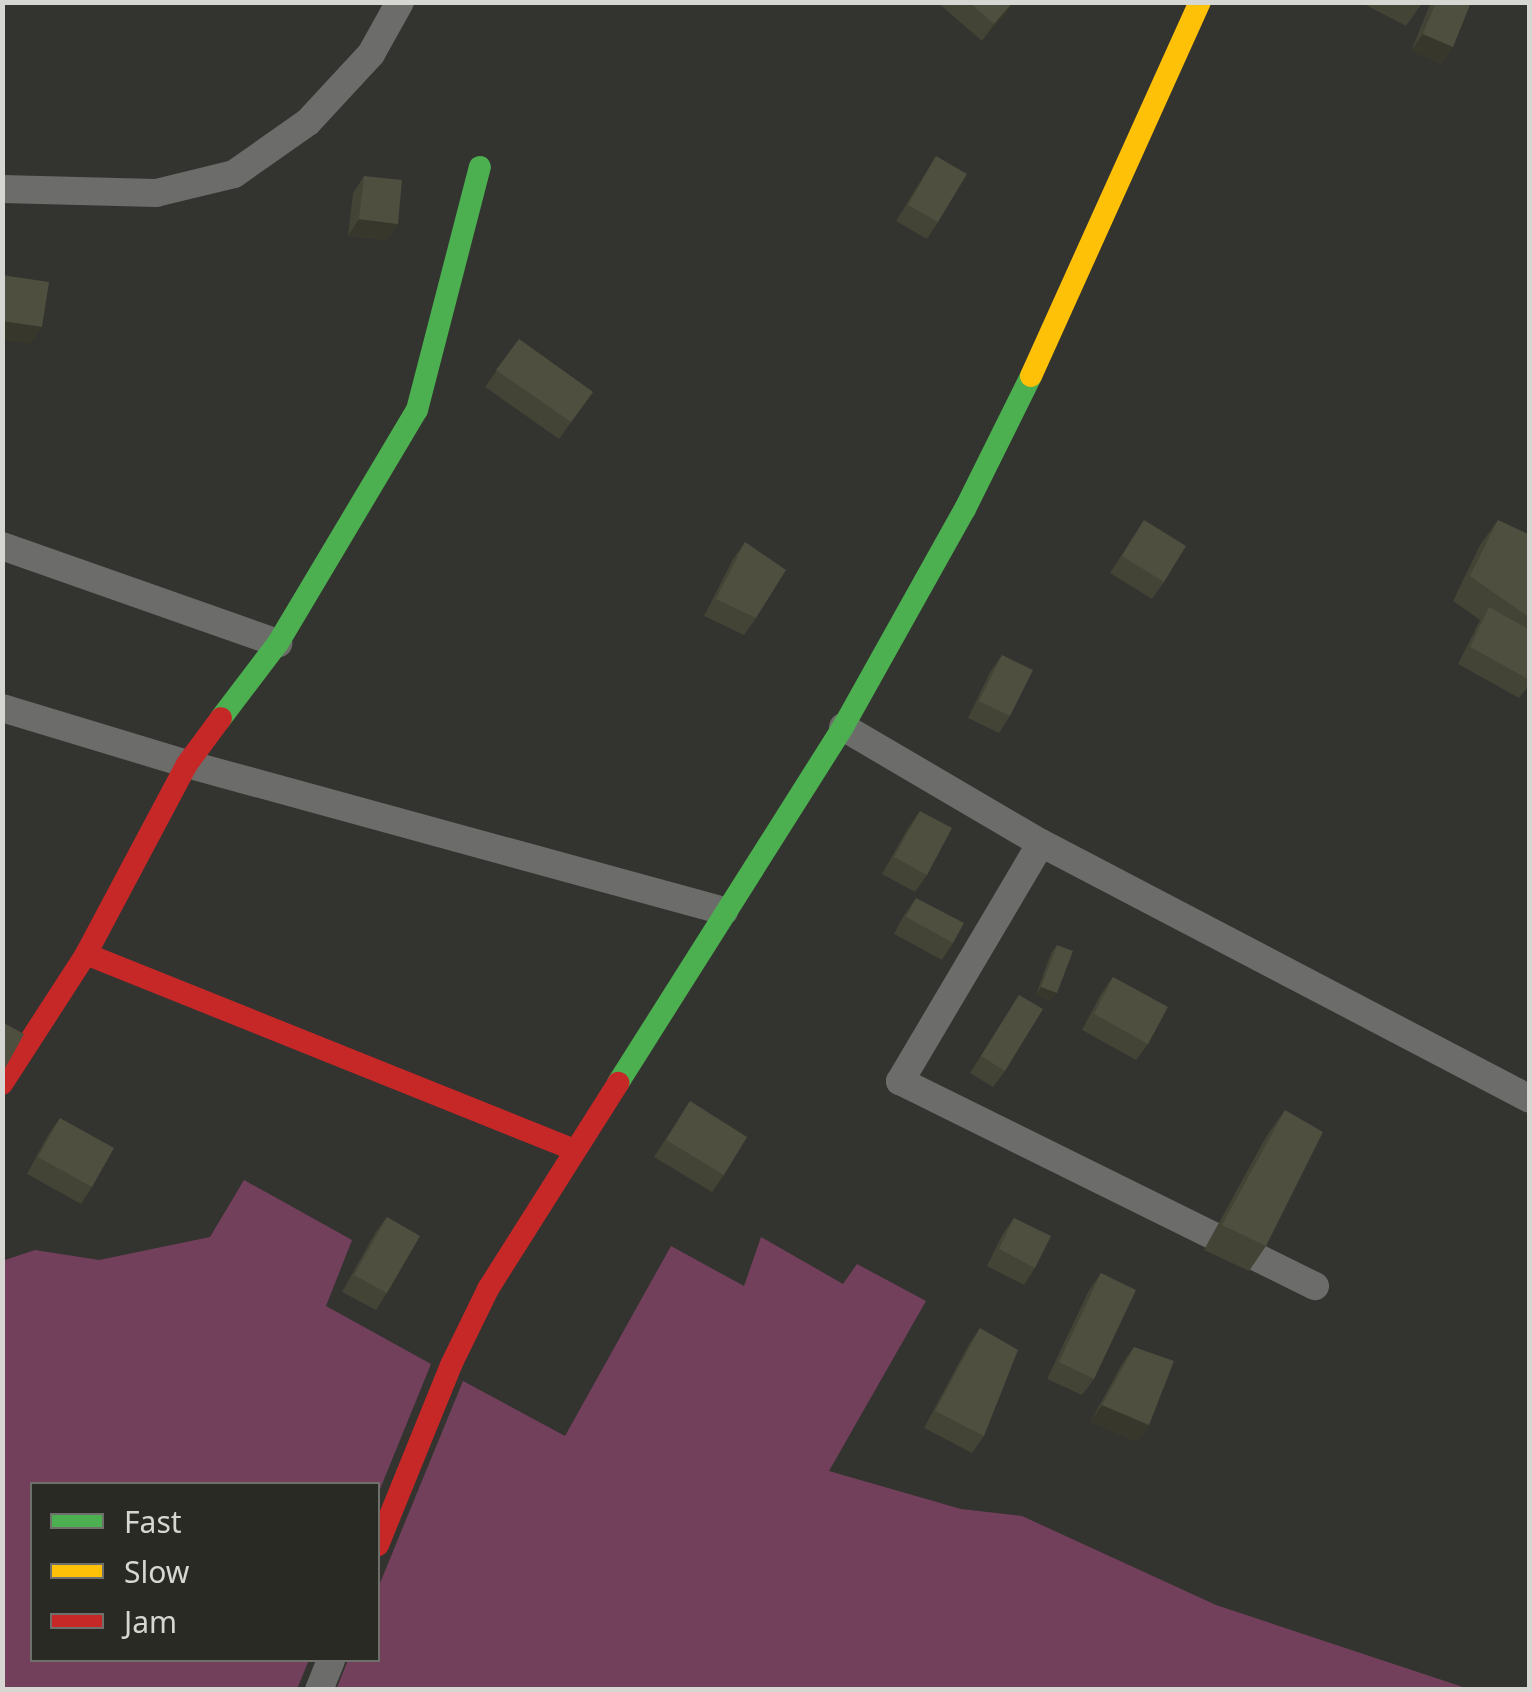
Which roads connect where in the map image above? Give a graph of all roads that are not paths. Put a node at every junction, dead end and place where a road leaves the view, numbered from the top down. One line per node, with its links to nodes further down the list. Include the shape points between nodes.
1 (400, 2): 4 (street, via 371,54 308,122 234,174 156,193)
2 (1200, 2): 8 (street, via 1032,376)
3 (480, 166): 6 (street, via 417,410)
4 (2, 189)
5 (2, 546): 6 (street)
6 (278, 644): 9 (street)
7 (2, 708): 9 (street)
8 (843, 727): 10 (street); 11 (street)
9 (187, 764): 11 (street); 12 (street)
10 (1041, 842): 14 (street); 16 (street, via 900,1081)
11 (724, 911): 15 (street)
12 (86, 954): 13 (street); 15 (street)
13 (2, 1084)
14 (1530, 1099)
15 (572, 1149): 17 (street, via 488,1289)
16 (1315, 1286)
17 (380, 1540)
18 (330, 1662): 19 (street)
19 (318, 1690)

